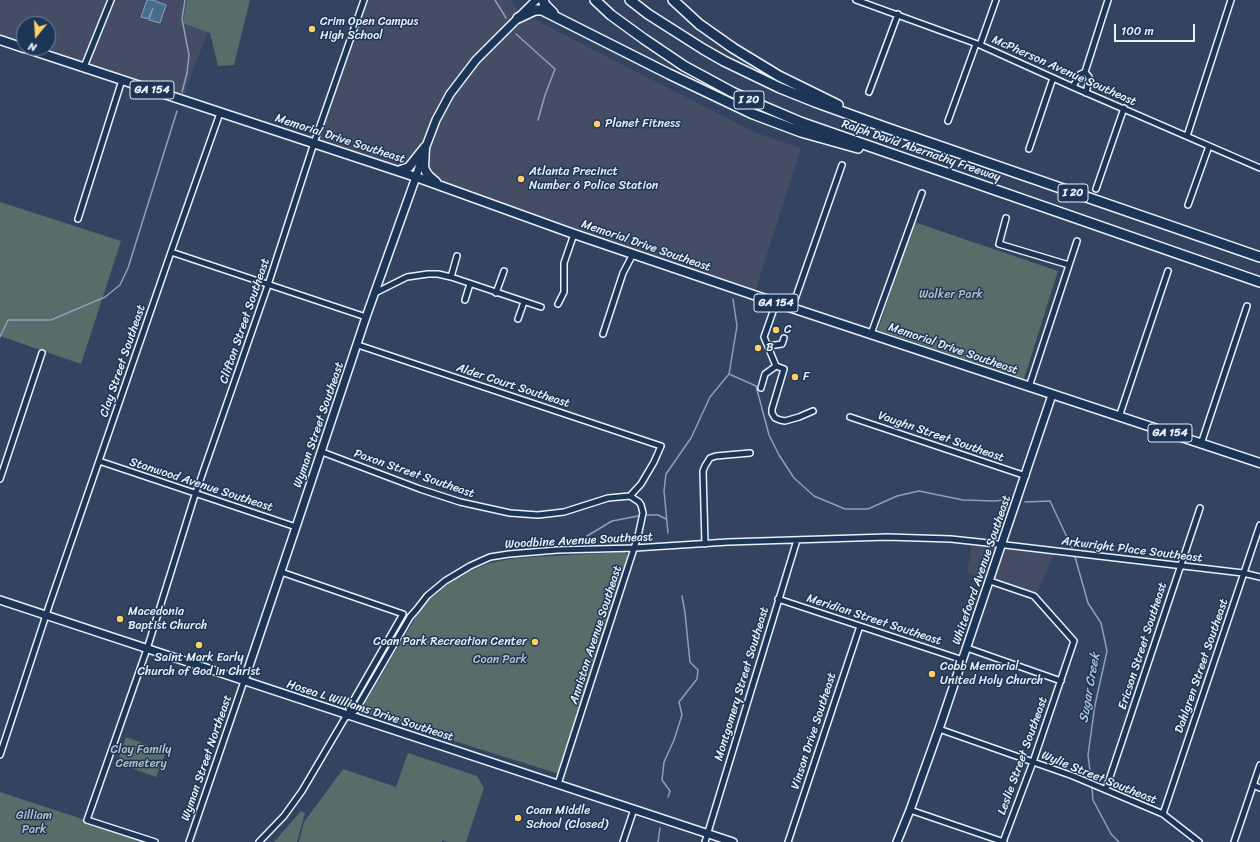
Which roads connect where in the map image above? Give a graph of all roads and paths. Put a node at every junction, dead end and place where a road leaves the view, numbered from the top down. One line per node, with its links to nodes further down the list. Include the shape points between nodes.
1 (111, 0): 20 (street)
2 (364, 0): 32 (street, Clifton Street Southeast)
3 (536, 0): 15 (street, Wyman Street Southeast)
4 (544, 0): 14 (highway)
5 (595, 0): 37 (highway, Ralph David Abernathy Freeway / I 20, via 644,39 684,66 732,92 800,122)
6 (630, 0): 30 (highway, Ralph David Abernathy Freeway / I 20, via 703,49 766,82)
7 (672, 0): 30 (highway, via 715,37 750,59)
8 (856, 0): 12 (street, McPherson Avenue Southeast)
9 (996, 0): 17 (street)
10 (1108, 0): 21 (street)
11 (1231, 0): 31 (street)
12 (867, 2): 13 (street, McPherson Avenue Southeast)
13 (898, 14): 17 (street, McPherson Avenue Southeast); 25 (street)
14 (556, 16): 15 (highway, via 535,10); 37 (highway, via 706,92 771,121 810,136)
15 (518, 18): 34 (street, Wyman Street Southeast, via 476,60 450,94)
16 (0, 40): 18 (main road, Memorial Drive Southeast / GA 154)
17 (978, 44): 22 (street, McPherson Avenue Southeast); 29 (street)
18 (16, 45)
19 (49, 56): 20 (main road, Memorial Drive Southeast / GA 154)
20 (84, 67): 23 (main road, Memorial Drive Southeast / GA 154)
21 (1085, 72): 24 (street, via 1079,75); 26 (street, via 1089,77)
22 (1053, 78): 24 (street, McPherson Avenue Southeast); 35 (street)
23 (122, 80): 28 (main road, Memorial Drive Southeast / GA 154); 46 (street)
24 (1073, 87): 26 (street, McPherson Avenue Southeast)
25 (868, 92)
26 (1086, 93): 27 (street, McPherson Avenue Southeast)
27 (1124, 108): 31 (street, McPherson Avenue Southeast); 42 (street)
28 (220, 113): 32 (main road, Memorial Drive Southeast / GA 154); 49 (street, Clay Street Southeast)
29 (948, 121)
30 (886, 128): 52 (highway, Ralph David Abernathy Freeway / I 20)
31 (1186, 136): 33 (street, McPherson Avenue Southeast)
32 (314, 144): 39 (main road, Memorial Drive Southeast / GA 154); 59 (street, Clifton Street Southeast)
33 (1210, 146): 38 (street, McPherson Avenue Southeast); 44 (street)
34 (425, 147): 39 (main road, via 409,167); 40 (street, Wyman Street Southeast); 41 (main road, via 426,172)
35 (1029, 148)
36 (842, 165): 68 (street)
37 (923, 165): 57 (highway, Ralph David Abernathy Freeway / I 20)
38 (1260, 168)
39 (398, 171): 40 (main road, Memorial Drive Southeast / GA 154)
40 (416, 176): 41 (main road, Memorial Drive Southeast / GA 154); 60 (street, Wyman Street Southeast)
41 (441, 186): 47 (main road, Memorial Drive Southeast / GA 154)
42 (1096, 189)
43 (922, 193): 72 (street)
44 (1188, 205)
45 (1006, 218): 53 (street, via 999,244)
46 (78, 219)
47 (574, 234): 50 (main road, Memorial Drive Southeast / GA 154); 65 (street, via 564,263 564,292)
48 (1077, 241): 53 (street)
49 (171, 252): 59 (street); 87 (street, Clay Street Southeast)
50 (633, 254): 64 (main road, Memorial Drive Southeast / GA 154); 71 (street, via 623,272)
51 (457, 256): 56 (street)
52 (1260, 257)
53 (1069, 265): 79 (street)
54 (504, 271): 61 (street)
55 (1168, 271): 83 (street)
56 (451, 277): 58 (street); 60 (street, via 428,274 412,276)
57 (1260, 282)
58 (470, 284): 61 (street); 62 (street)
59 (268, 285): 69 (street); 91 (street, Clifton Street Southeast)
60 (375, 293): 69 (street, Wyman Street Southeast)
61 (496, 293): 63 (street)
62 (465, 300)
63 (524, 302): 67 (street); 70 (street)
64 (776, 303): 68 (main road, Memorial Drive Southeast / GA 154); 75 (street, via 764,337)
65 (558, 304)
66 (1247, 306): 84 (street)
67 (541, 307)
68 (792, 308): 72 (main road, Memorial Drive Southeast / GA 154)
69 (366, 317): 74 (street, Wyman Street Southeast)
70 (518, 319)
71 (603, 334)
72 (871, 334): 79 (main road, Memorial Drive Southeast / GA 154)
73 (784, 338): 75 (street, via 782,344)
74 (358, 345): 85 (street, Wyman Street Southeast); 92 (street, Alder Court Southeast, via 661,446 641,484)
75 (768, 346): 77 (street)
76 (42, 353): 90 (street)
77 (776, 366): 78 (street, via 765,374); 81 (street, via 784,369 772,409 775,418 785,421)
78 (761, 388)
79 (1029, 388): 80 (main road, Memorial Drive Southeast / GA 154)
80 (1052, 396): 83 (main road, Memorial Drive Southeast / GA 154); 89 (street, Whitefoord Avenue Southeast)
81 (813, 411)
82 (850, 417): 89 (street, Vaughn Street Southeast)
83 (1119, 417): 84 (main road, Memorial Drive Southeast / GA 154)
84 (1201, 444): 88 (main road, Memorial Drive Southeast / GA 154)
85 (322, 452): 92 (street, Paxon Street Southeast, via 436,494 510,513 550,514 608,498); 95 (street, Wyman Street Southeast)
86 (750, 453): 97 (street, via 722,454 710,458 705,466)
87 (99, 461): 91 (street, Stanwood Avenue Southeast); 107 (street, Clay Street Southeast)
88 (1260, 463)
89 (1026, 476): 98 (street, Whitefoord Avenue Southeast)
90 (0, 479)
91 (196, 494): 95 (street, Stanwood Avenue Southeast); 110 (street, Clifton Street Southeast)
92 (630, 496): 99 (street, Anniston Avenue Southeast, via 639,502 643,513)
93 (1200, 508): 100 (street, Ericson Street Southeast)
94 (1260, 525): 102 (street, Dahlgren Street Southeast)
95 (296, 527): 101 (street, Wyman Street Southeast)
96 (797, 540): 97 (street, Woodbine Avenue Southeast); 98 (street, Woodbine Avenue Southeast, via 887,537); 105 (street, Montgomery Street Southeast)
97 (705, 544): 99 (street, Woodbine Avenue Southeast)
98 (1002, 545): 100 (street, Arkwright Place Southeast); 104 (street, Whitefoord Avenue Southeast)
99 (635, 548): 114 (street, Woodbine Avenue Southeast, via 509,554 490,557 470,566 445,581 427,596 410,617 356,710); 119 (street, Anniston Avenue Southeast)
100 (1180, 566): 102 (street, Arkwright Place Southeast); 122 (street, Ericson Street Southeast)
101 (281, 572): 112 (street, Wyman Street Southeast); 114 (street, via 403,614 349,708)
102 (1244, 574): 103 (street, Arkwright Place Southeast); 125 (street, Dahlgren Street Southeast)
103 (1260, 577)
104 (990, 581): 109 (street, Whitefoord Avenue Southeast); 113 (street, Leslie Street Southeast, via 1034,596 1074,641)
105 (778, 599): 108 (street, Meridian Street Southeast); 126 (street, Montgomery Street Southeast)
106 (0, 600): 107 (street, Hosea L Williams Drive Southeast)
107 (46, 616): 110 (street, Hosea L Williams Drive Southeast); 116 (street, Clay Street Southeast)
108 (860, 626): 111 (street, Meridian Street Southeast); 133 (street, Vinson Drive Southeast)
109 (967, 648): 111 (street, Whitefoord Avenue Southeast); 113 (street)
110 (147, 649): 112 (street, Hosea L Williams Drive Southeast); 127 (street, Clifton Street Southeast, via 87,820)
111 (963, 660): 115 (street, Whitefoord Avenue Southeast)
112 (244, 681): 114 (street, Hosea L Williams Drive Southeast); 128 (street, Wyman Street Northeast)
113 (1061, 681): 117 (street, Leslie Street Southeast)
114 (350, 716): 119 (street, Hosea L Williams Drive Southeast); 129 (street, Woodbine Avenue Southeast, via 345,718 298,798)
115 (939, 729): 117 (street, Wylie Street Southeast); 124 (street, Whitefoord Avenue Southeast)
116 (0, 755)
117 (1032, 762): 122 (street, Wylie Street Southeast); 135 (street, Leslie Street Southeast)
118 (1260, 765): 120 (street)
119 (558, 784): 123 (street, Hosea L Williams Drive Southeast)
120 (1253, 786): 121 (street); 137 (street)
121 (1260, 788)
122 (1106, 789): 125 (street, Wylie Street Southeast)
123 (634, 809): 126 (street, Hosea L Williams Drive Southeast); 130 (street)
124 (910, 810): 134 (street, Whitefoord Avenue Southeast); 135 (street)
125 (1163, 814): 136 (street, Wylie Street Southeast)
126 (708, 834): 131 (street, Montgomery Street Southeast); 132 (street, Hosea L Williams Drive Southeast)
127 (155, 842)
128 (189, 842)
129 (259, 842)
130 (623, 842)
131 (705, 842)
132 (733, 842)
133 (788, 842)
134 (898, 842)
135 (1003, 842)
136 (1199, 842)
137 (1234, 842)

